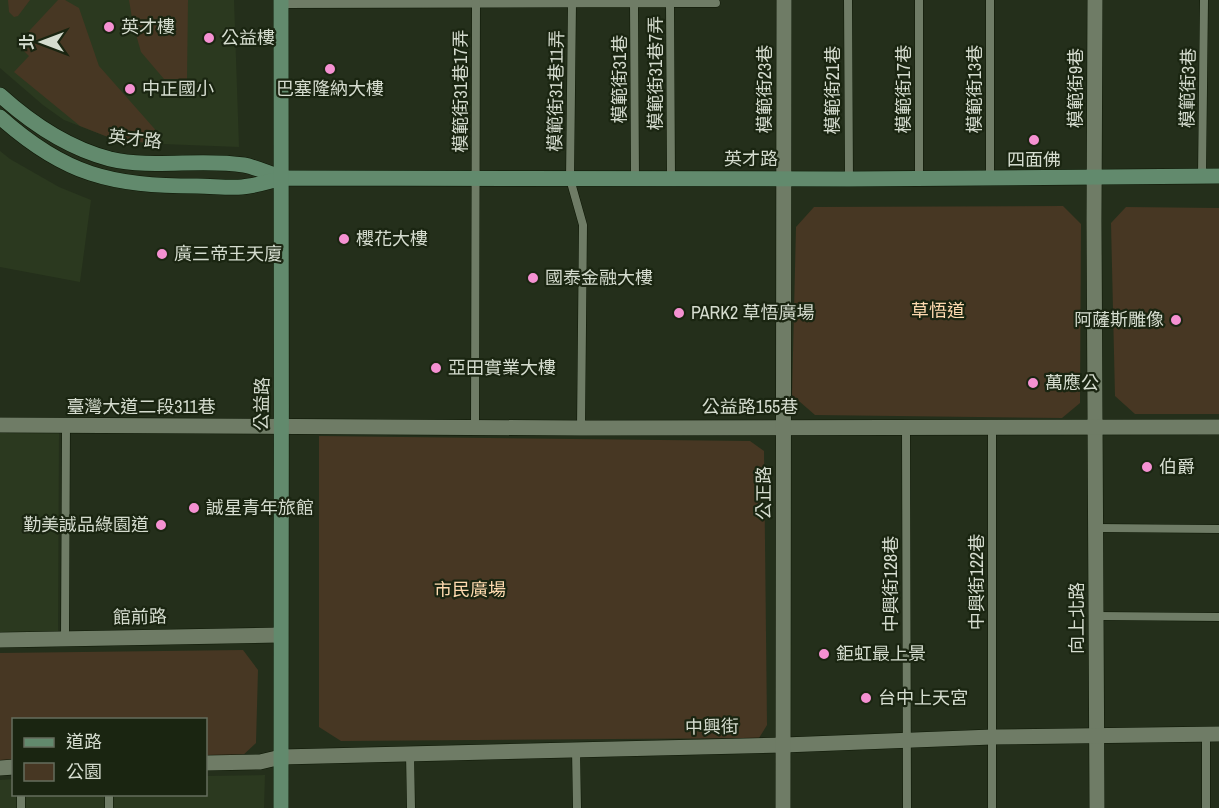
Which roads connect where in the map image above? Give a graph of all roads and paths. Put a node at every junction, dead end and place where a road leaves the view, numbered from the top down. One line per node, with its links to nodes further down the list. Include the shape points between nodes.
1 (784, 0): 26 (street, 模範街23巷)
2 (848, 0): 27 (lane, 模範街21巷)
3 (919, 0): 24 (lane, 模範街17巷)
4 (990, 0): 18 (lane, 模範街13巷)
5 (1095, 0): 19 (street, 模範街9巷)
6 (1204, 0): 16 (lane, 模範街3巷)
7 (281, 2): 9 (lane); 20 (main road, 公益路)
8 (611, 2): 10 (lane); 11 (lane)
9 (476, 3): 10 (lane); 21 (lane, 模範街31巷17弄)
10 (572, 3): 22 (lane, 模範街31巷11弄)
11 (634, 3): 12 (lane, 模範街31巷7弄); 23 (lane, 模範街31巷)
12 (670, 3): 13 (lane); 25 (lane, 模範街31巷7弄)
13 (716, 3)
14 (0, 95): 20 (main road, 英才路, via 27,118 81,150 112,159 245,165)
15 (0, 117): 20 (main road, 英才路, via 48,154 112,180 155,186 243,187)
16 (1202, 176): 17 (main road, 英才路); 19 (main road, 英才路)
17 (1219, 176)
18 (990, 177): 19 (main road, 英才路); 24 (main road, 英才路)
19 (1094, 177): 35 (street, 模範街9巷)
20 (283, 178): 21 (main road, 英才路); 30 (main road, 公益路)
21 (475, 178): 22 (main road, 英才路); 31 (lane, 模範街31巷17弄)
22 (570, 178): 23 (main road, 英才路); 37 (lane, 模範街31巷11弄, via 583,225)
23 (635, 178): 25 (main road, 英才路)
24 (919, 178): 27 (main road, 英才路)
25 (671, 179): 26 (main road, 英才路)
26 (784, 179): 27 (main road, 英才路); 32 (street, 公正路)
27 (849, 179)
28 (0, 425): 29 (street, 臺灣大道二段311巷)
29 (66, 426): 30 (street, 臺灣大道二段311巷); 43 (lane)
30 (282, 427): 31 (street, 公益路155巷); 42 (main road, 公益路)
31 (476, 427): 37 (street, 公益路155巷)
32 (784, 427): 33 (street, 公益路155巷); 37 (street, 公益路155巷); 49 (street, 公正路)
33 (906, 427): 34 (street, 公益路155巷); 48 (lane, 中興街128巷)
34 (992, 427): 35 (street, 公益路155巷); 47 (lane, 中興街122巷)
35 (1095, 427): 36 (street, 公益路155巷); 38 (street, 向上北路)
36 (1219, 427)
37 (581, 428)
38 (1096, 528): 39 (lane); 40 (street, 向上北路)
39 (1219, 529)
40 (1097, 616): 41 (lane); 46 (street, 向上北路)
41 (1219, 617)
42 (280, 635): 43 (street, 館前路); 52 (main road, 公益路)
43 (65, 638): 44 (street, 館前路)
44 (0, 639)
45 (1213, 734): 46 (street, 中興街); 61 (lane)
46 (1097, 735): 47 (street, 中興街); 60 (street, 向上北路)
47 (992, 737): 48 (street, 中興街); 59 (lane, 中興街122巷)
48 (907, 740): 49 (street, 中興街); 58 (lane, 中興街128巷)
49 (784, 745): 50 (street, 中興街); 57 (street, 公正路)
50 (576, 749): 51 (street, 中興街); 56 (lane)
51 (410, 753): 52 (street, 中興街); 55 (lane)
52 (281, 757): 53 (street, 中興街, via 260,762); 54 (main road, 公益路)
53 (207, 764)
54 (281, 808)
55 (411, 808)
56 (578, 808)
57 (783, 808)
58 (907, 808)
59 (992, 808)
60 (1097, 808)
61 (1206, 808)

